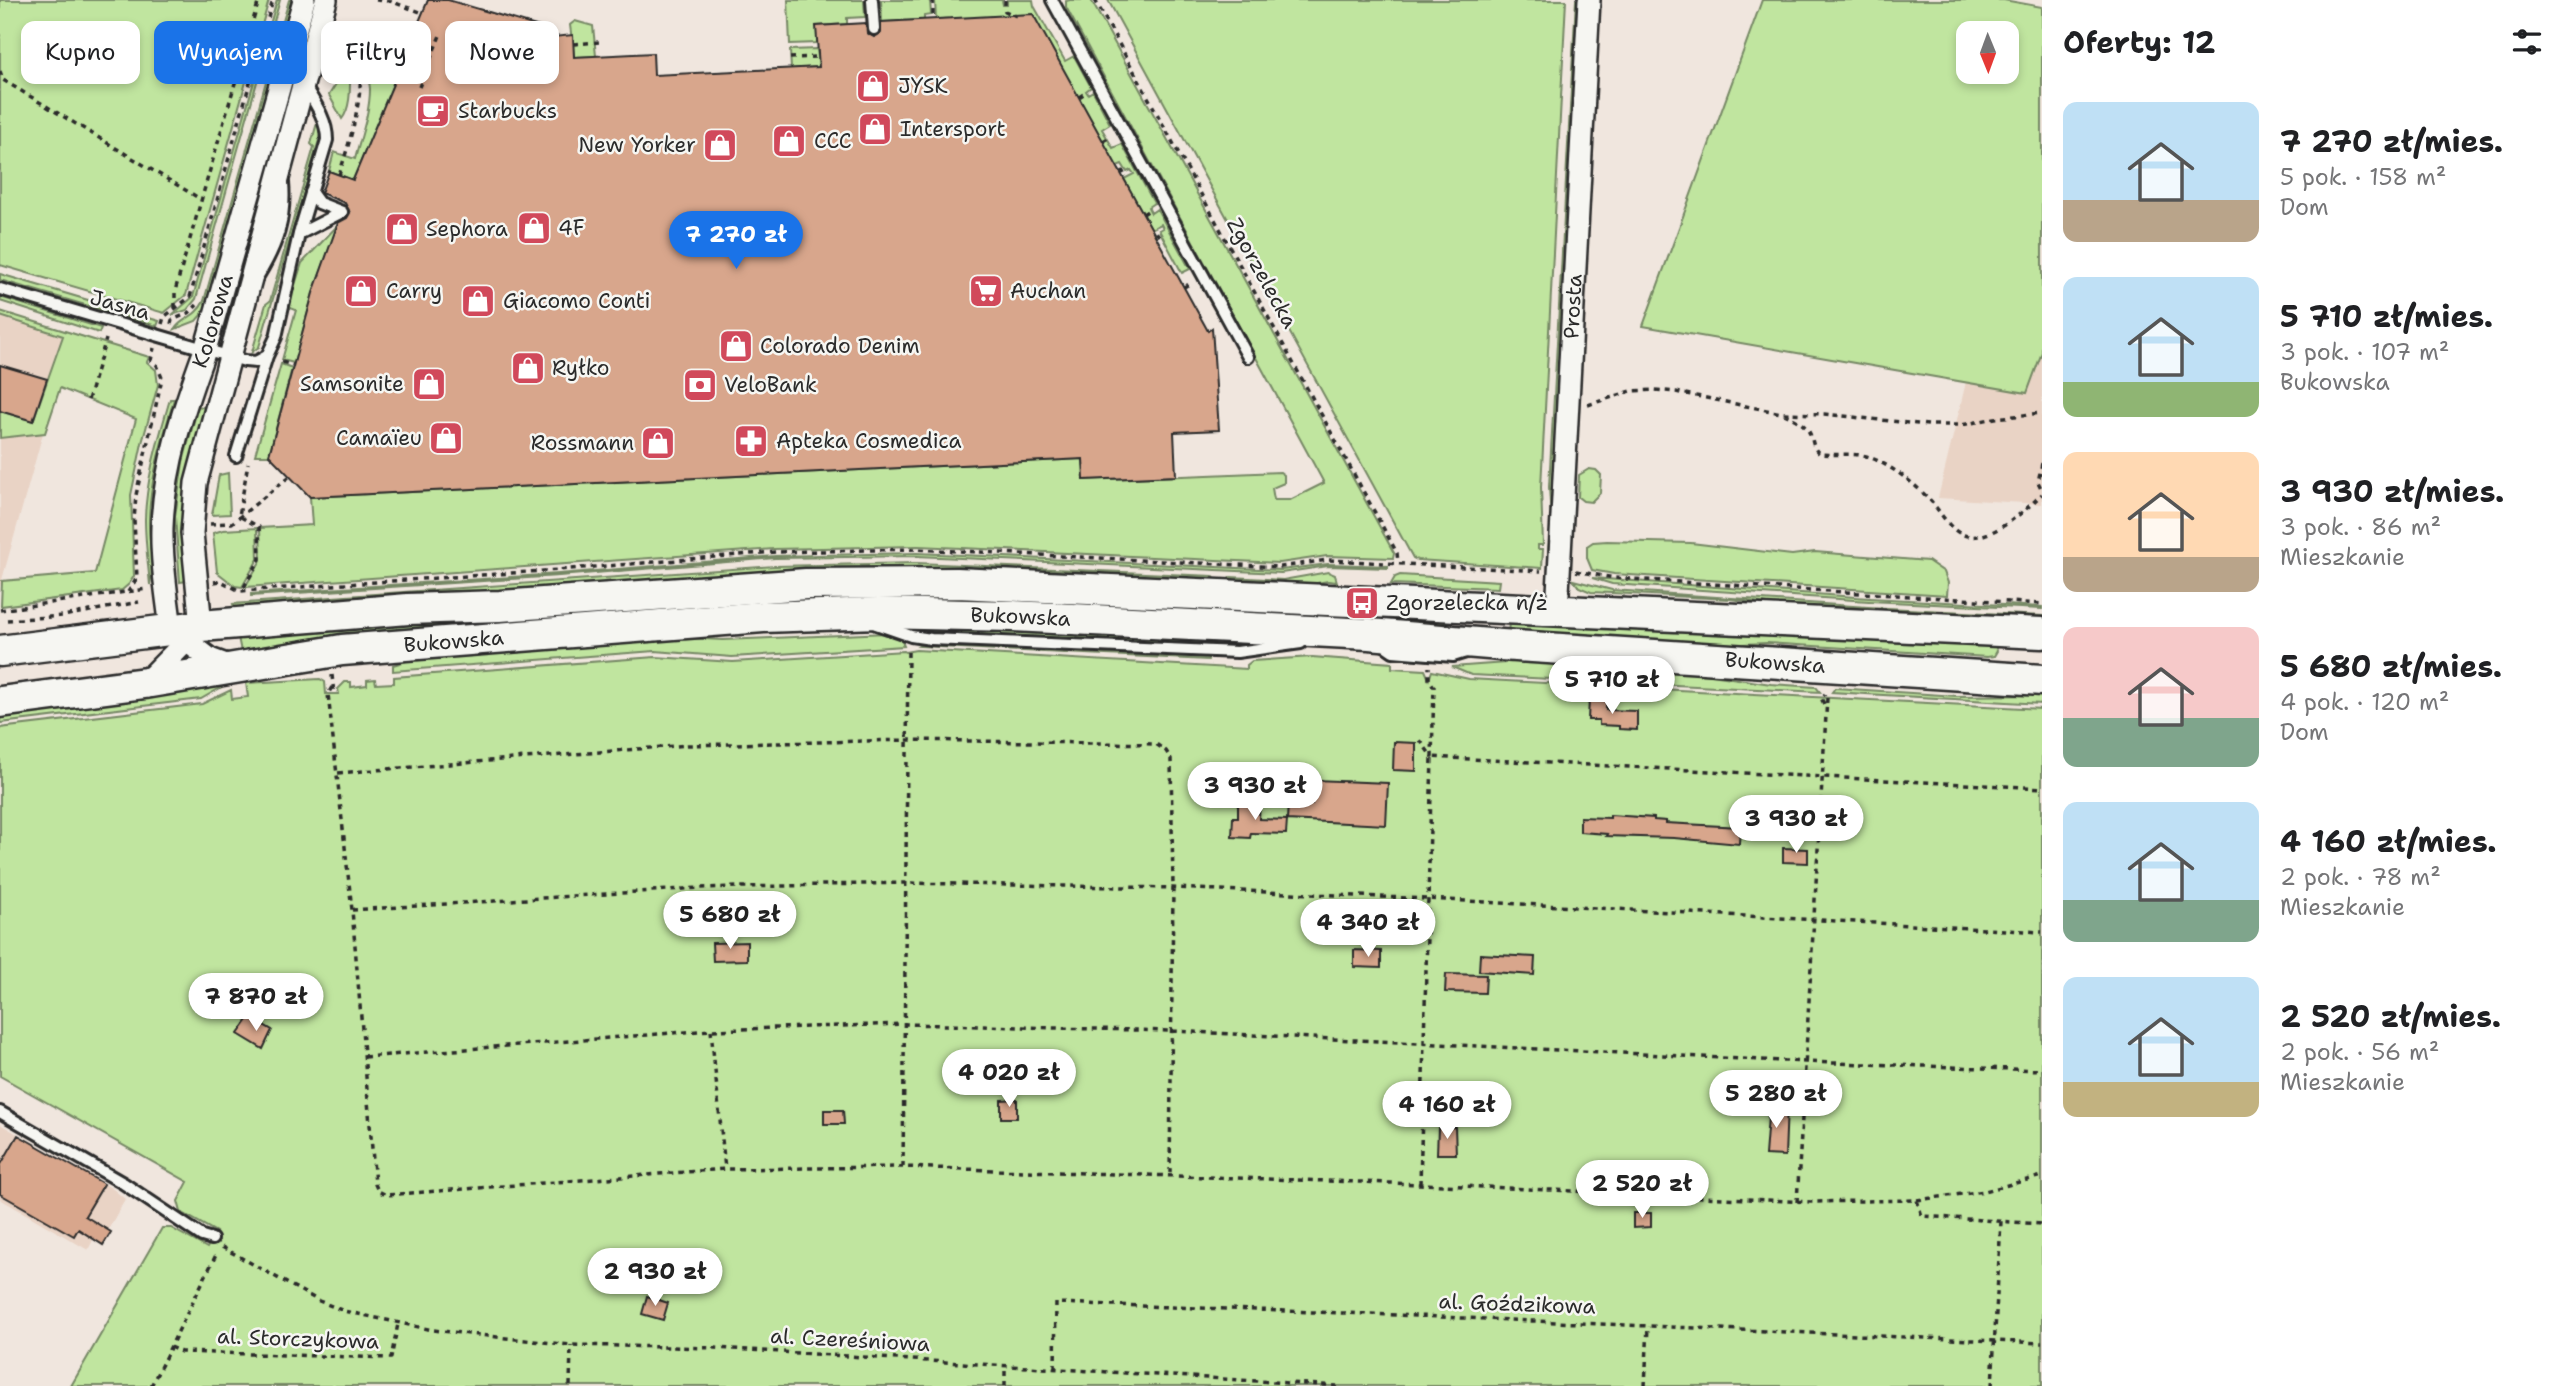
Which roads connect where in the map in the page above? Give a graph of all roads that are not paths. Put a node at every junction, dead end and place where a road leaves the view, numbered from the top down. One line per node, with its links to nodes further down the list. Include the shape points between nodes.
1 (304, 0): 11 (street, Kolorowa)
2 (326, 0): 7 (street, Kolorowa)
3 (872, 0): 6 (lane)
4 (1052, 0): 14 (lane)
5 (1589, 0): 20 (street, Prosta)
6 (874, 29)
7 (304, 85): 8 (lane, via 327,130); 13 (street, Kolorowa)
8 (311, 192): 9 (lane); 9 (lane, via 319,202 342,212)
9 (299, 234): 12 (lane, via 276,337)
10 (0, 289): 11 (lane, Jasna)
11 (205, 350): 13 (lane, Jasna); 21 (street, Kolorowa, via 187,398 164,499 163,551)
12 (267, 356): 13 (lane, Jasna, via 256,362); 15 (lane)
13 (229, 357): 21 (street, Kolorowa, via 201,459 192,515)
14 (1248, 358)
15 (236, 456)
16 (1325, 587): 18 (lane)
17 (1423, 591): 19 (lane)
18 (1284, 599): 19 (main road, Bukowska); 21 (main road, Bukowska, via 889,582 408,609)
19 (1472, 608): 20 (main road, Bukowska)
20 (1557, 612): 22 (main road, Bukowska)
21 (186, 632): 23 (main road, Bukowska); 24 (street, via 210,659); 26 (street)
22 (2042, 633)
23 (0, 652)
24 (235, 668): 25 (main road, Bukowska, via 342,650 843,613 972,614 1369,634); 26 (main road, Bukowska)
25 (2042, 680)
26 (145, 683): 27 (main road, Bukowska)
27 (0, 702)
28 (0, 1112): 29 (lane)
29 (216, 1243)

